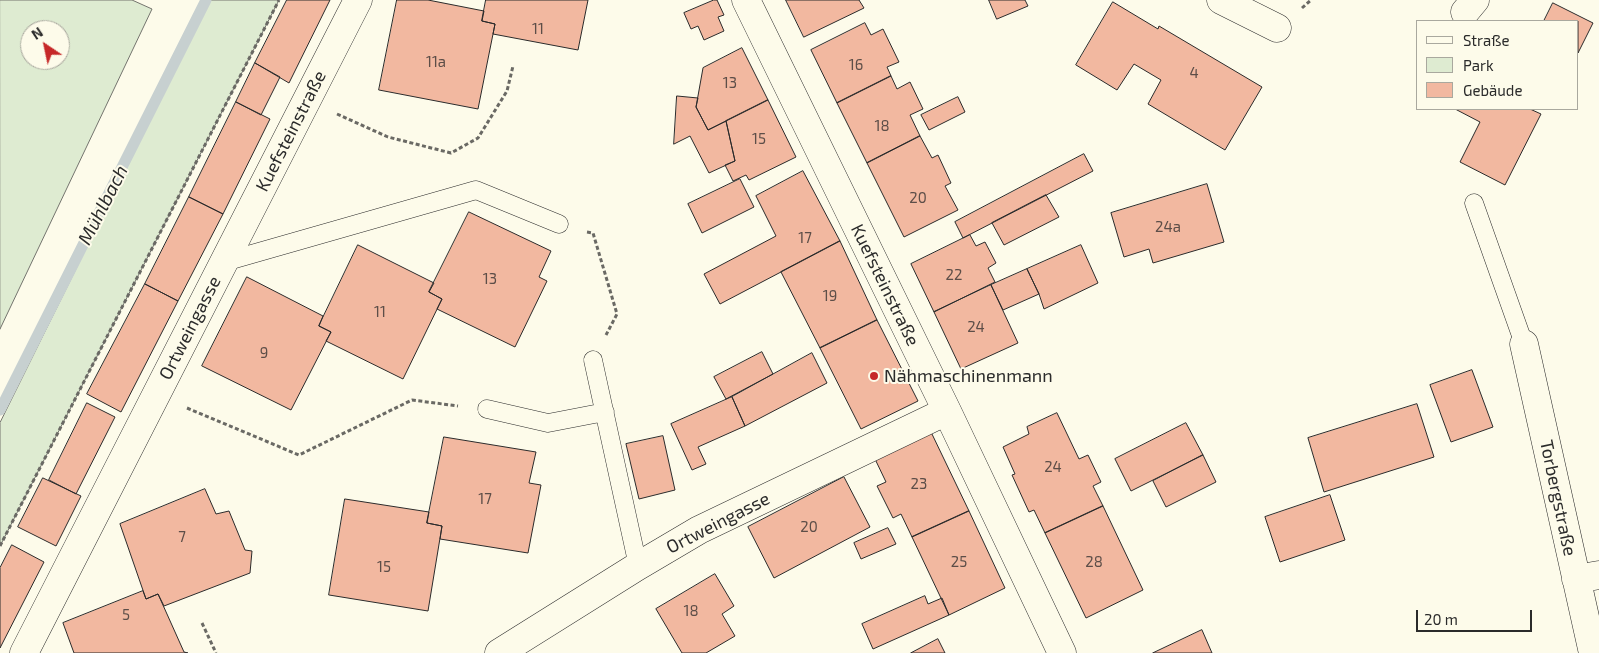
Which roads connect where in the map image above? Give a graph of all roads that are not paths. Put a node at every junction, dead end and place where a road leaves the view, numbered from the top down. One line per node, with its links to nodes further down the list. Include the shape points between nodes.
1 (358, 0): 7 (street, Kuefsteinstraße)
2 (746, 0): 11 (street, Kuefsteinstraße)
3 (1221, 0): 4 (street)
4 (1277, 28)
5 (1474, 203): 8 (lane)
6 (559, 224): 7 (lane, Ortweingasse, via 476,190)
7 (224, 262): 15 (street, Ortweingasse)
8 (1524, 344): 14 (street, Torbergstraße)
9 (593, 360): 12 (lane)
10 (487, 410): 12 (lane, via 548,423)
11 (947, 411): 13 (street, Ortweingasse, via 699,530); 17 (street, Kuefsteinstraße)
12 (605, 412): 13 (lane)
13 (638, 566): 16 (street, Ortweingasse)
14 (1587, 577): 18 (street, Torbergstraße)
15 (24, 653)
16 (499, 653)
17 (1062, 653)
18 (1593, 653)

